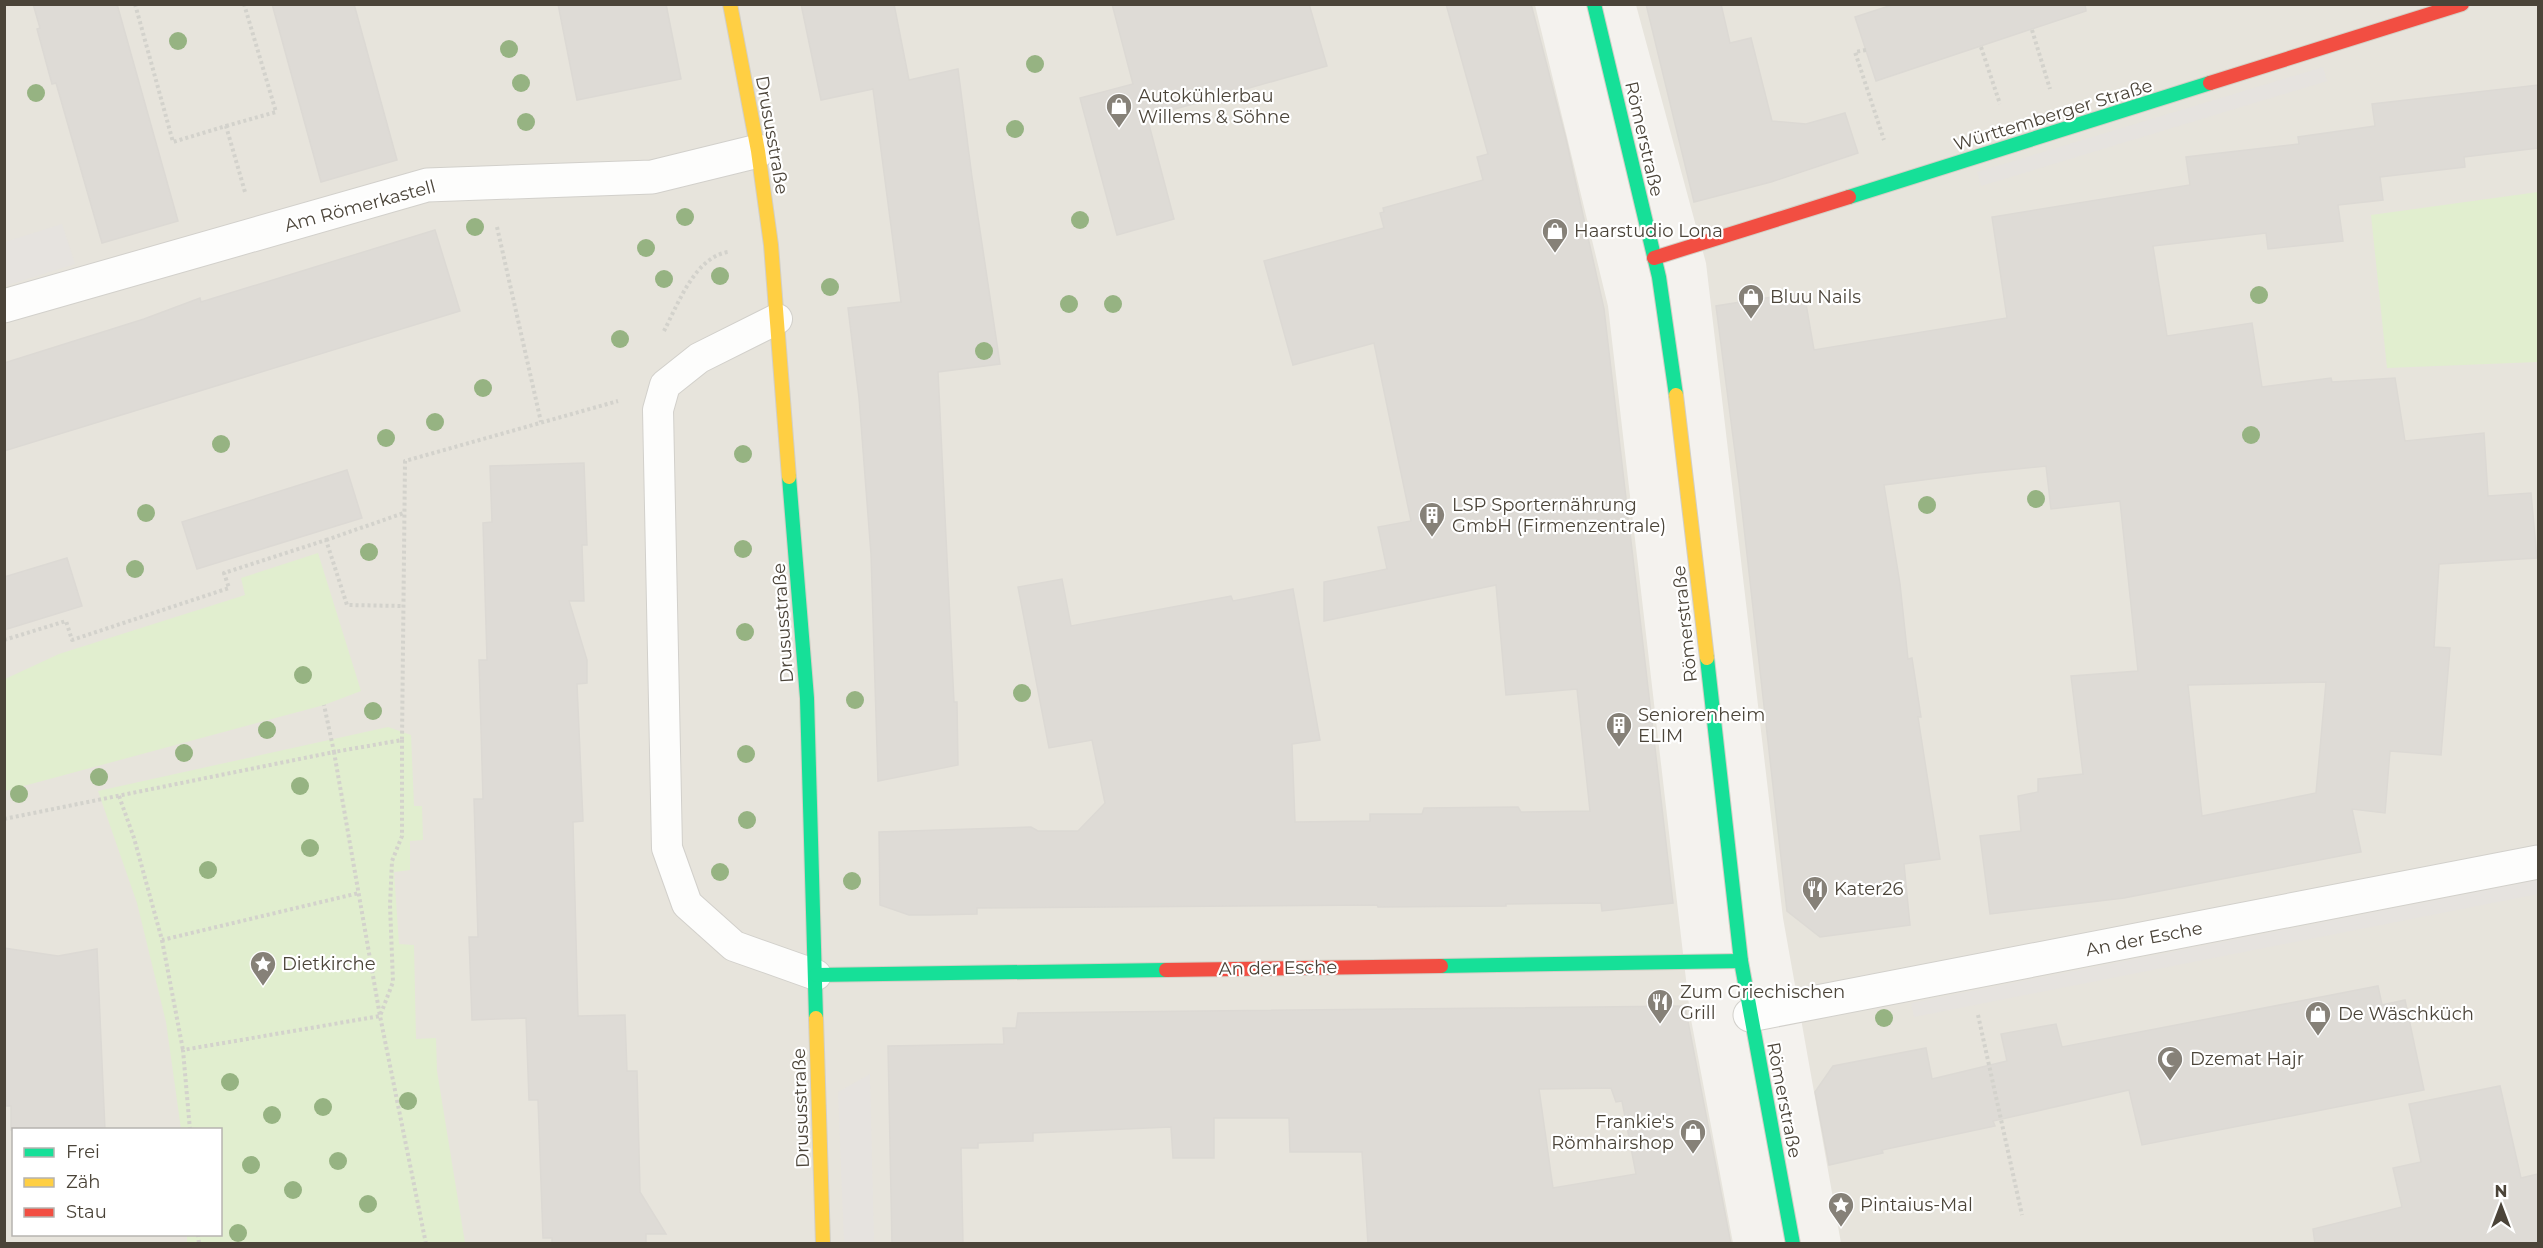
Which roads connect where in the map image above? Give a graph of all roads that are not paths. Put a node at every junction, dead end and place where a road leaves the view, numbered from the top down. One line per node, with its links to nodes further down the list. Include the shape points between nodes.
1 (730, 4): 4 (street, Drususstraße)
2 (1594, 4): 5 (street, Römerstraße)
3 (2462, 4): 5 (street, Württemberger Straße)
4 (758, 151): 6 (street, Am Römerkastell, via 652,177 427,185); 7 (street, Drususstraße)
5 (1654, 258): 9 (street, Römerstraße, via 1682,432)
6 (4, 306)
7 (777, 319): 10 (street, Drususstraße, via 807,698); 10 (lane, via 699,358 665,385 658,410 667,848 687,904 734,946)
8 (2538, 862): 11 (street, An der Esche)
9 (1741, 961): 10 (street, An der Esche); 11 (street, Römerstraße)
10 (816, 975): 12 (street, Drususstraße)
11 (1750, 1015): 13 (street, Römerstraße)
12 (823, 1244)
13 (1793, 1244)

